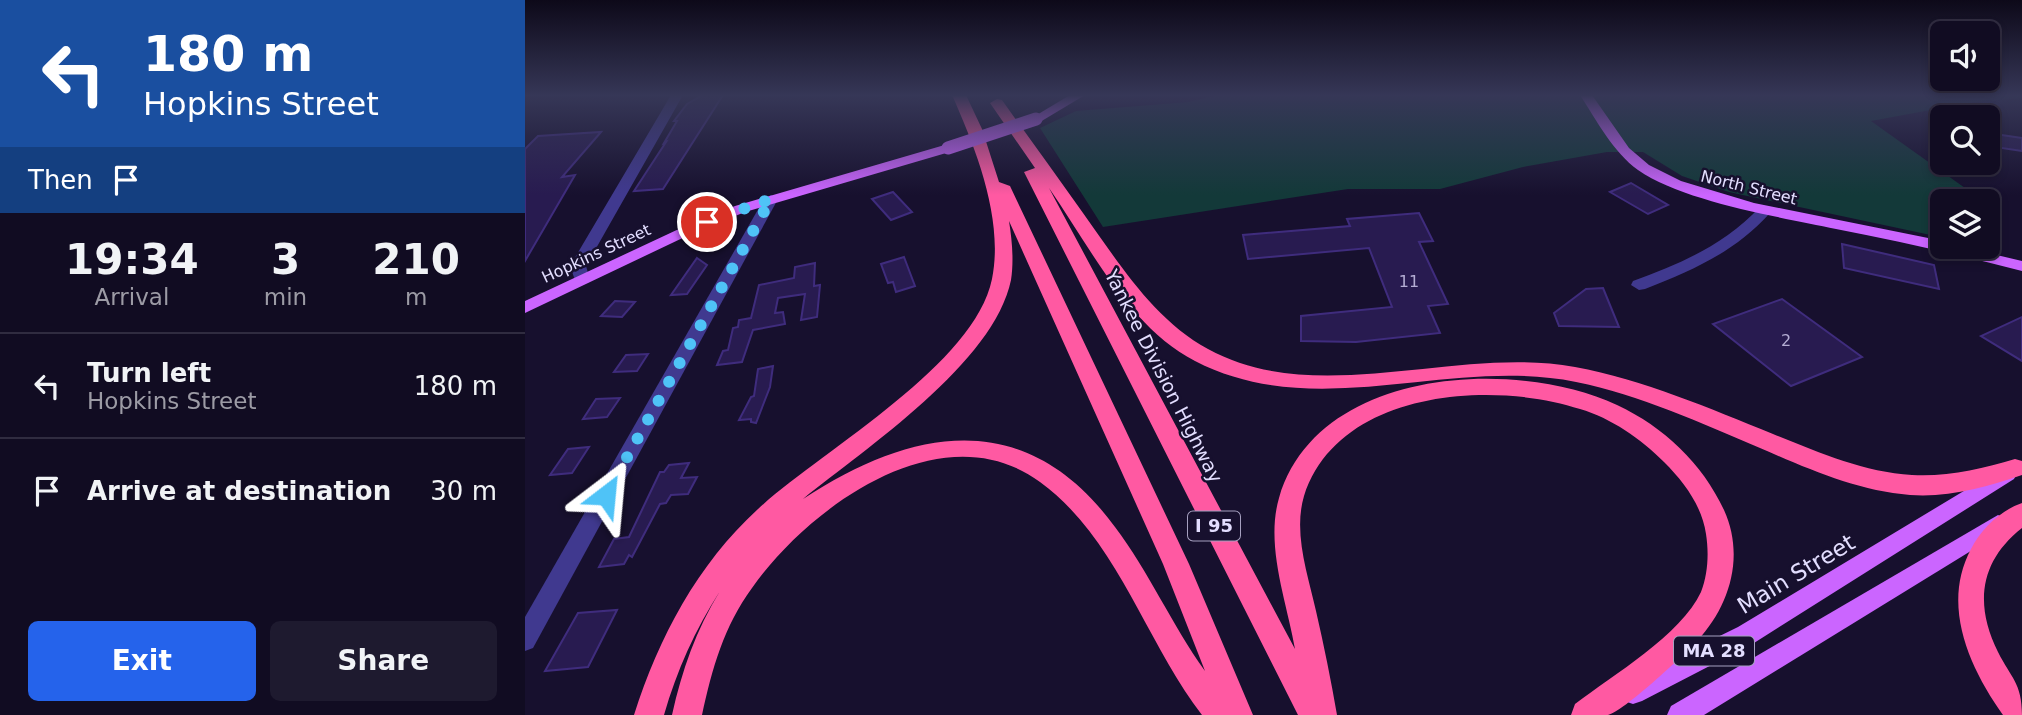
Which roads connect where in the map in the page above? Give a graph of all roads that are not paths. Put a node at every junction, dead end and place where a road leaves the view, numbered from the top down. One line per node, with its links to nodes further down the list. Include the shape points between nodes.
1 (658, 128): 13 (street, via 578,266)
2 (973, 128): 19 (highway, via 999,210 1003,242 1002,278 988,317 943,370 795,490 736,548 682,629 659,679)
3 (975, 128): 22 (highway, I 95, via 1176,564)
4 (1006, 128): 8 (main road, Hopkins Street, bridge)
5 (1010, 128): 23 (highway, Yankee Division Highway / I 95)
6 (1016, 128): 16 (highway, via 1146,307 1179,341 1220,364 1261,376 1323,382 1459,370 1548,370 1640,392 1818,463 1871,479 1941,484 1974,481)
7 (1607, 128): 9 (main road, North Street, via 1644,168 1691,190)
8 (771, 199): 13 (main road, Hopkins Street); 18 (street)
9 (1765, 210): 10 (main road, North Street); 14 (street, via 1718,253)
10 (1930, 243)
11 (1995, 259): 12 (main road, North Street)
12 (2022, 266)
13 (582, 280): 15 (main road, Hopkins Street)
14 (1639, 285)
15 (525, 308)
16 (2018, 466): 25 (main road, Main Street / MA 28, via 1747,635)
17 (2022, 511): 26 (main road, MA 28); 27 (highway, via 1987,542 1975,566 1970,592 1980,646)
18 (525, 640)
19 (649, 715)
20 (687, 715): 21 (highway, via 698,672 727,605 781,533 817,500 861,473 906,457 957,449 993,452 1022,461 1075,496 1098,524 1180,661)
21 (1221, 715)
22 (1238, 715)
23 (1314, 715)
24 (1322, 715): 25 (highway, via 1290,559 1288,517 1301,472 1329,434 1372,408 1456,390 1505,388 1579,399 1638,428 1690,474 1719,530 1719,572 1706,609 1685,634)
25 (1587, 715)
26 (1680, 715)
27 (2021, 715)

